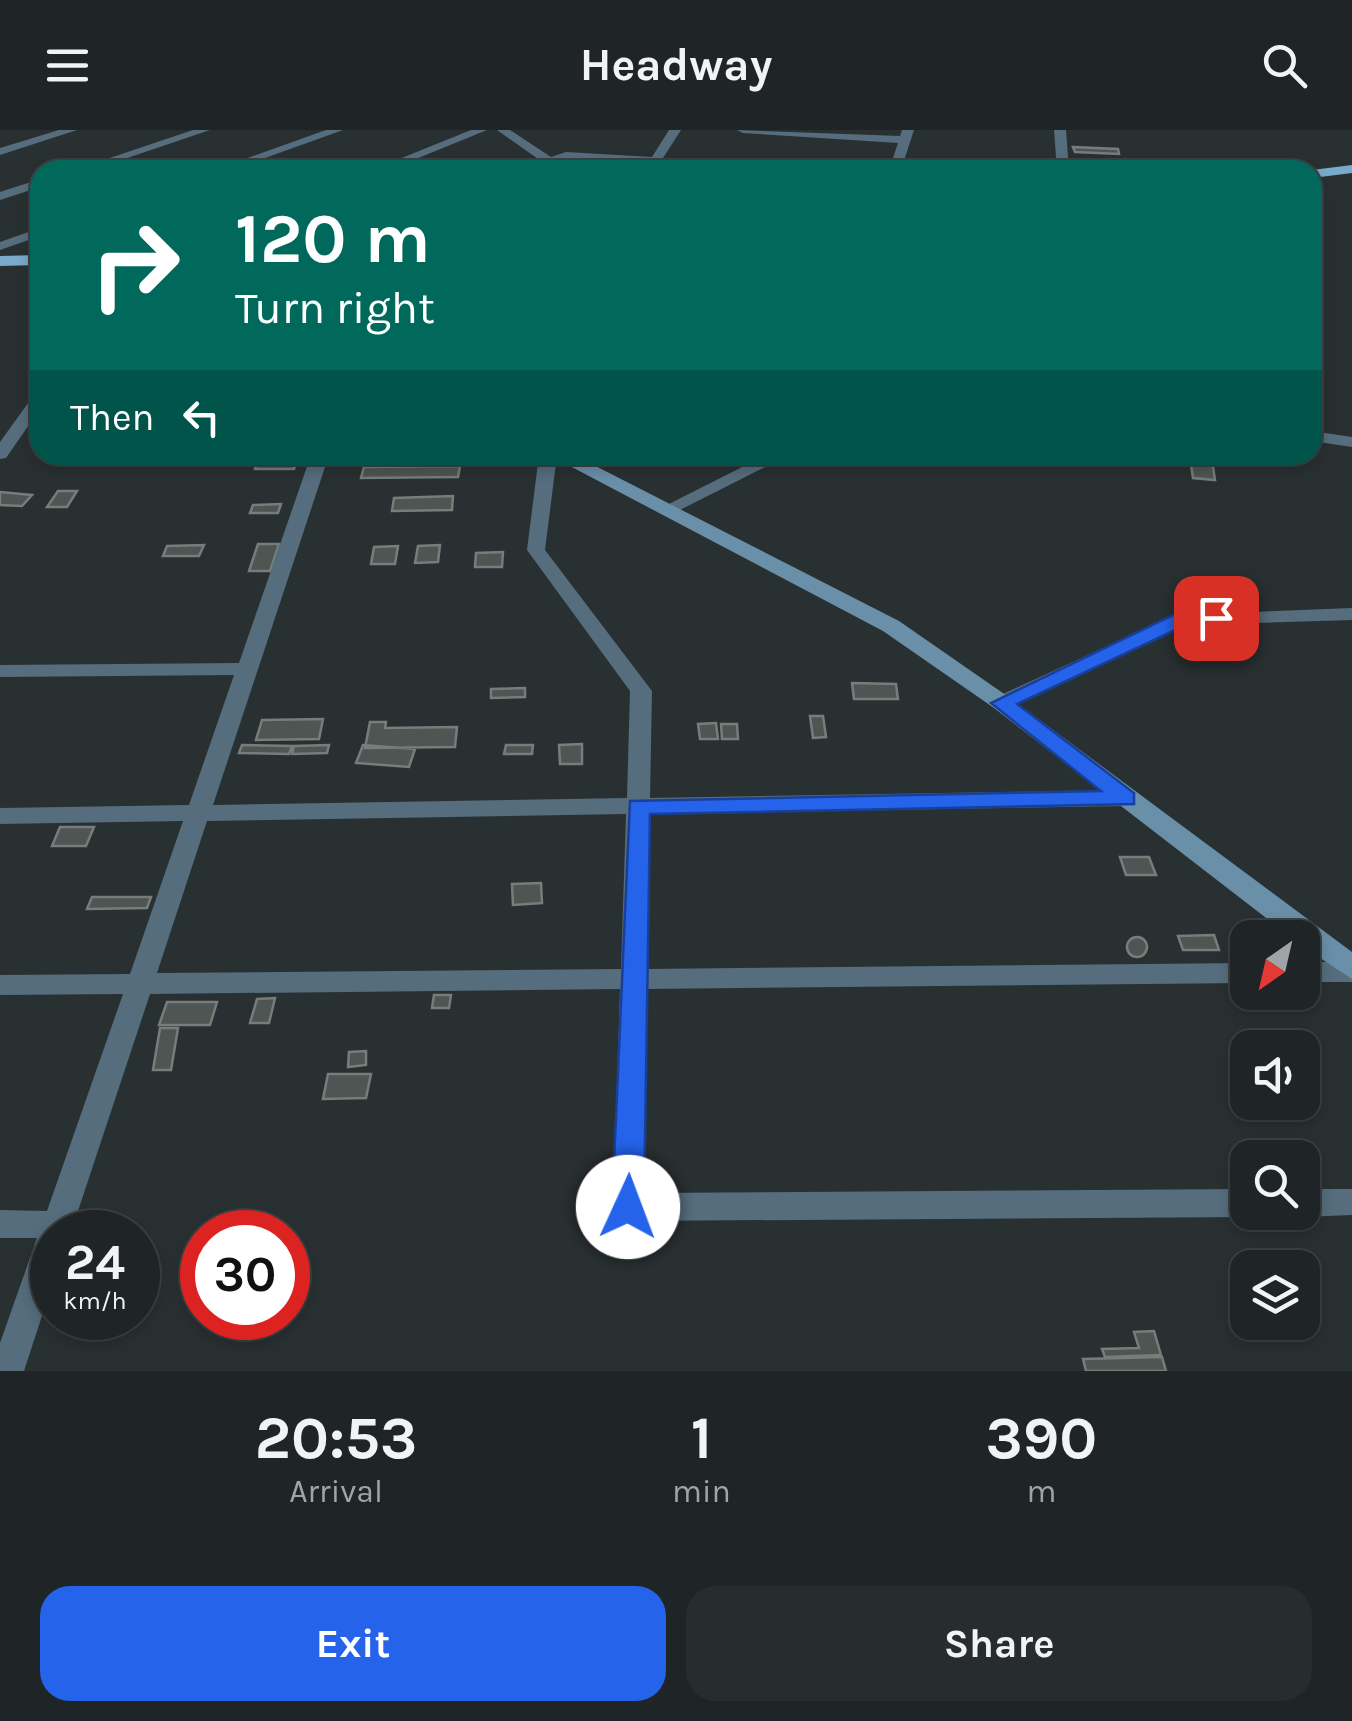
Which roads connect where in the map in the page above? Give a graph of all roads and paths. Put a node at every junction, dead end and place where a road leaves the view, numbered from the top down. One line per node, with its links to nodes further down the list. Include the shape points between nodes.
1 (28, 130): 11 (street)
2 (71, 130): 11 (street)
3 (204, 130): 13 (street)
4 (336, 130): 14 (street)
5 (481, 130): 15 (street)
6 (503, 130): 16 (street)
7 (675, 130): 19 (street)
8 (743, 130): 10 (street)
9 (1060, 130): 21 (street)
10 (906, 135): 20 (street)
11 (50, 136): 12 (street)
12 (0, 152)
13 (111, 160)
14 (249, 160)
15 (404, 160)
16 (542, 160)
17 (559, 160): 18 (street)
18 (606, 160)
19 (657, 160)
20 (898, 160)
21 (1062, 160)
22 (1352, 169): 23 (main road)
23 (1322, 173)
24 (30, 186): 25 (street)
25 (0, 196)
26 (30, 236): 27 (street)
27 (0, 246)
28 (30, 260): 29 (main road)
29 (0, 261)
30 (30, 413): 33 (street)
31 (1322, 438): 32 (street)
32 (1352, 442)
33 (0, 454)
34 (317, 465): 40 (street)
35 (547, 465): 44 (street, via 536,550 641,691)
36 (578, 465): 38 (street)
37 (759, 465): 38 (street)
38 (666, 510): 42 (street, via 891,626)
39 (1352, 614): 42 (street, via 1182,618)
40 (247, 669): 41 (street); 45 (street)
41 (0, 671)
42 (1002, 703): 43 (street)
43 (1126, 798): 44 (street); 47 (street)
44 (638, 806): 45 (street); 50 (street)
45 (198, 813): 46 (street); 51 (street)
46 (0, 816)
47 (1352, 970): 48 (street)
48 (1320, 971)
49 (1230, 973): 50 (street)
50 (634, 979): 51 (street); 54 (street, via 628,1207)
51 (140, 984): 52 (street); 56 (street)
52 (0, 985)
53 (1352, 1202): 55 (street)
54 (1230, 1203)
55 (1320, 1203)
56 (63, 1210)
57 (0, 1224): 58 (street)
58 (30, 1228)
59 (30, 1306): 60 (street)
60 (8, 1371)

